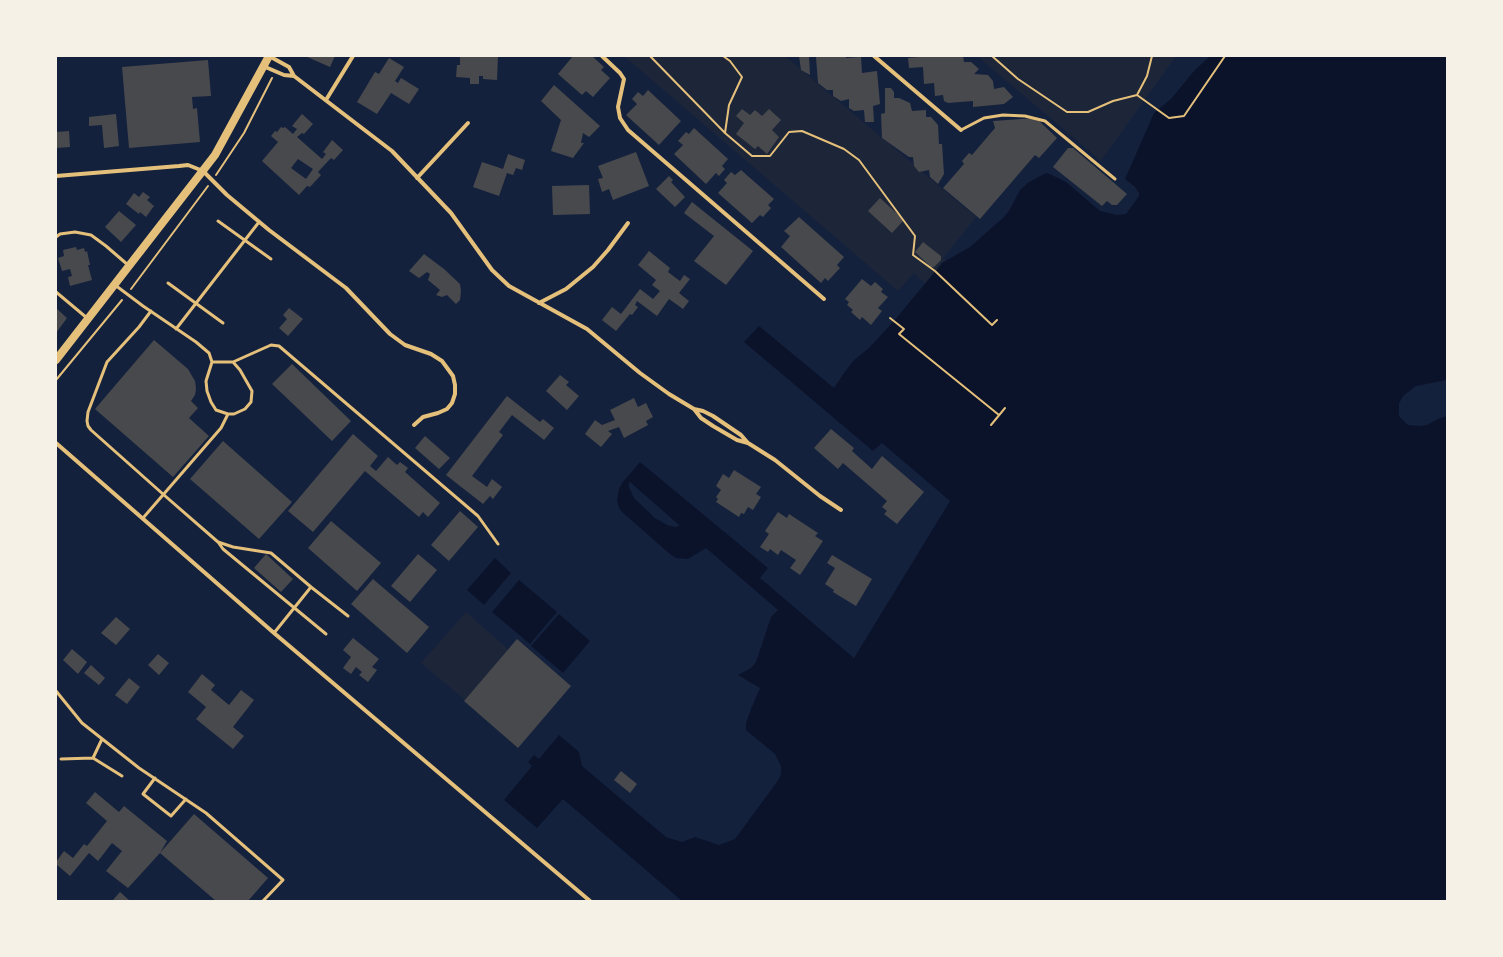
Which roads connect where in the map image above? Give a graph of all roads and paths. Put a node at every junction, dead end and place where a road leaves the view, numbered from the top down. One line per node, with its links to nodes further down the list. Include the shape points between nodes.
1 (269, 56): 10 (main road); 12 (street, via 289,67)
2 (353, 56): 14 (street)
3 (602, 56): 35 (street, via 624,79 618,107 620,118 628,130)
4 (650, 56): 17 (path)
5 (723, 56): 17 (path, via 742,77 729,105)
6 (874, 56): 16 (street)
7 (992, 56): 13 (path, via 1018,79 1067,112 1088,112 1113,101)
8 (1152, 56): 13 (path, via 1147,76)
9 (1225, 56): 13 (path, via 1184,116 1169,118)
10 (263, 66): 12 (street, via 284,75); 18 (main road, via 215,154)
11 (273, 76): 19 (path, via 244,132)
12 (294, 76): 14 (street)
13 (1137, 95)
14 (326, 100): 21 (street, via 384,144)
15 (468, 123): 21 (street)
16 (961, 130): 22 (lane, via 984,118 1003,115 1025,116 1045,121)
17 (725, 133): 42 (path, via 752,156 770,156 790,132 802,131 844,149 858,160 915,236 912,255 935,271 992,325)
18 (202, 171): 20 (street, via 188,165); 23 (street); 30 (main road)
19 (219, 172)
20 (56, 176)
21 (418, 178): 38 (street, via 459,222 500,278)
22 (1116, 180)
23 (211, 182): 25 (street); 33 (path)
24 (218, 221): 28 (lane)
25 (259, 222): 28 (lane); 53 (street, via 346,288 390,334 406,345 437,357 449,370 455,385 452,403)
26 (628, 223): 38 (street, via 593,268 566,289)
27 (56, 237): 30 (lane, via 75,232 91,235)
28 (245, 241): 29 (lane); 37 (lane)
29 (271, 259)
30 (130, 266): 32 (main road)
31 (168, 284): 37 (lane)
32 (115, 285): 39 (lane); 41 (main road)
33 (132, 287)
34 (56, 292): 41 (lane)
35 (824, 299)
36 (120, 302): 48 (path)
37 (196, 303): 43 (lane); 44 (lane)
38 (539, 303): 50 (street, via 587,329 640,373)
39 (151, 311): 44 (lane); 57 (lane, via 108,362 86,421 91,430)
40 (890, 318): 52 (path, via 904,329 899,334)
41 (88, 319): 45 (main road)
42 (997, 320)
43 (223, 323)
44 (176, 329): 46 (lane, via 201,346 209,354)
45 (56, 360)
46 (212, 362): 47 (lane); 51 (lane, via 206,381 211,402 216,410)
47 (233, 362): 51 (lane, via 252,391 251,402 245,409); 61 (lane, via 271,345 279,346 478,516)
48 (56, 380)
49 (1005, 408): 52 (path)
50 (694, 409): 56 (street, via 713,416 741,435); 56 (street, via 701,418 713,426 737,440)
51 (228, 414): 57 (lane, via 221,428)
52 (999, 415): 54 (path)
53 (414, 425)
54 (991, 425)
55 (56, 443): 59 (street)
56 (748, 443): 58 (street, via 776,460)
57 (164, 495): 59 (lane); 60 (lane)
58 (841, 510)
59 (143, 518): 65 (street)
60 (218, 542): 62 (lane, via 271,553); 63 (lane)
61 (498, 544)
62 (311, 587): 63 (lane); 64 (lane)
63 (293, 608): 65 (lane); 66 (lane)
64 (348, 616)
65 (274, 633): 75 (street)
66 (326, 634)
67 (56, 691): 68 (lane, via 82,723)
68 (102, 739): 69 (lane); 72 (lane)
69 (93, 758): 70 (lane); 71 (lane)
70 (61, 759)
71 (122, 776)
72 (155, 778): 73 (lane); 73 (lane, via 143,794 171,816)
73 (186, 799): 74 (lane, via 206,813 283,880)
74 (263, 901)
75 (590, 901)

